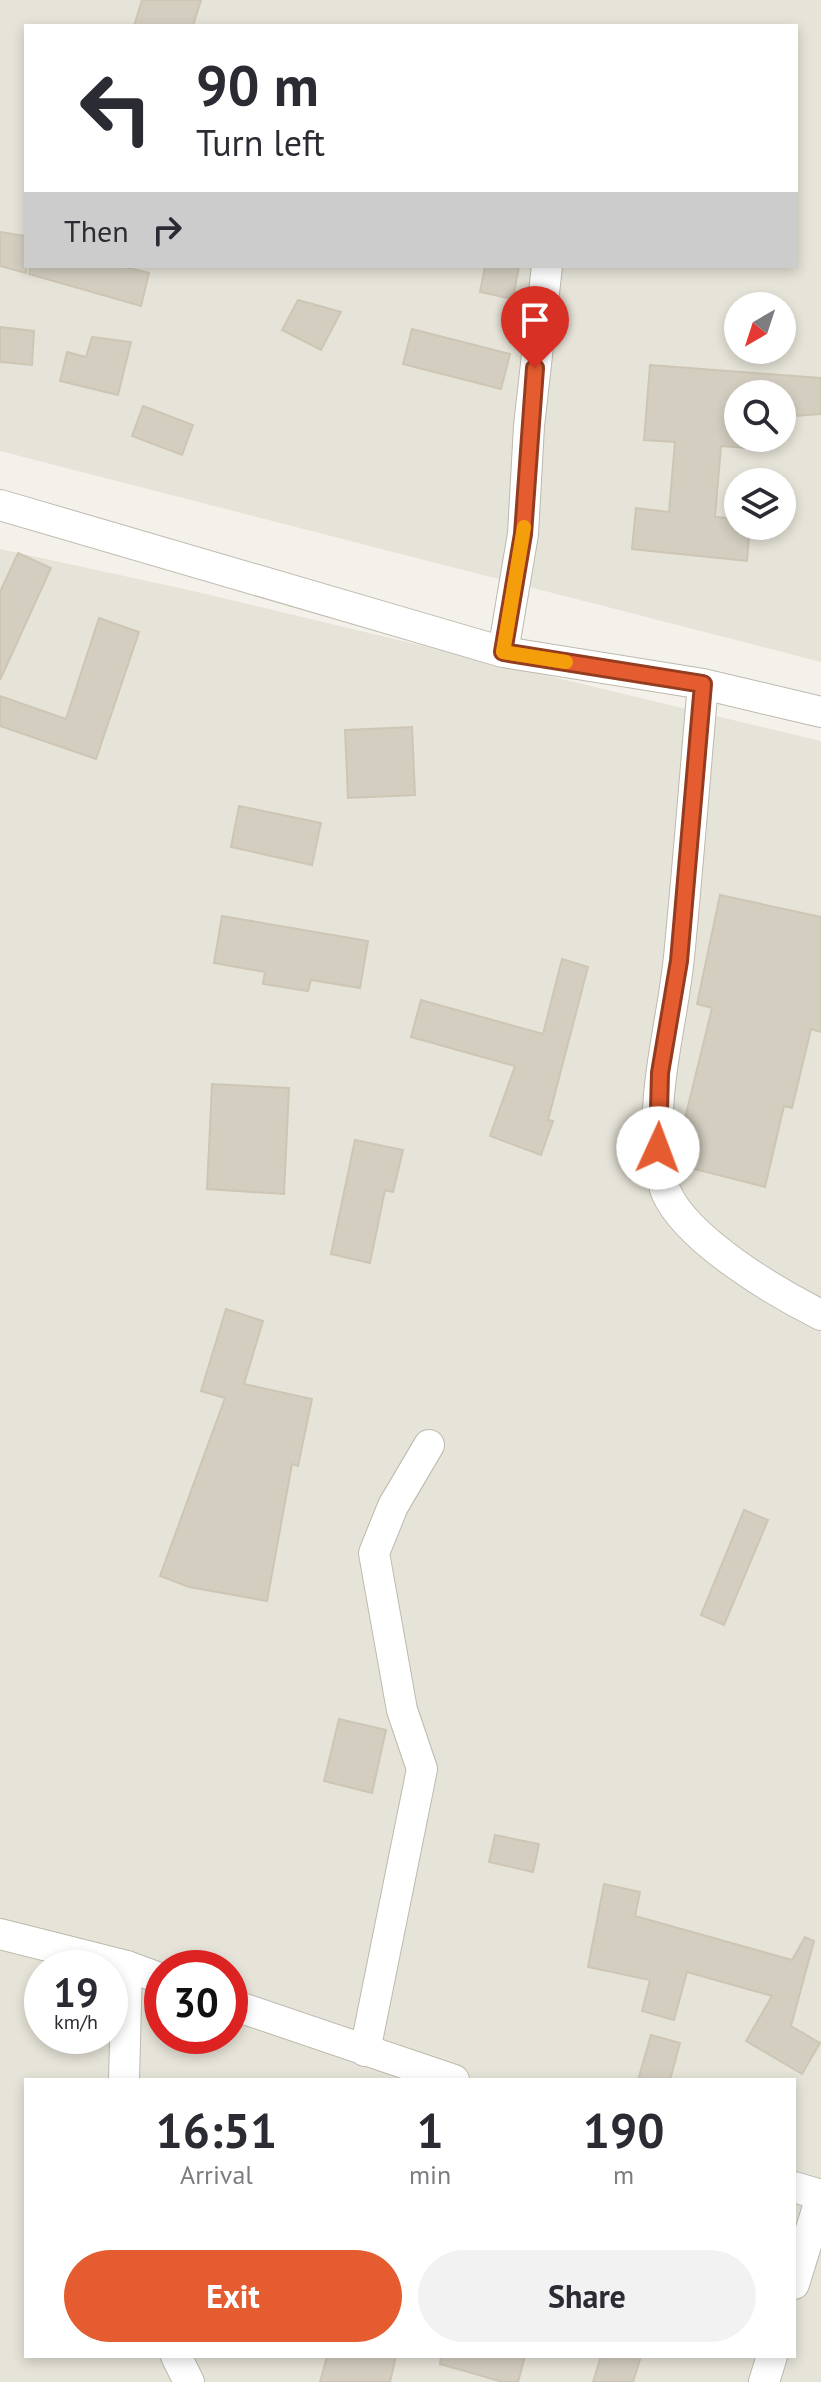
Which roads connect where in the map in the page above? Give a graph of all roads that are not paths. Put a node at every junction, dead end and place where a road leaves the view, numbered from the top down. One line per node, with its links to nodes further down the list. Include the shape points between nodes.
1 (547, 268): 3 (street, via 523,534)
2 (0, 505): 3 (street)
3 (503, 652): 4 (street)
4 (703, 684): 5 (street); 6 (street, via 679,961 660,1073 658,1148 665,1192 697,1232 766,1287)
5 (821, 712)
6 (821, 1315)
7 (429, 1445): 11 (street, via 393,1506 374,1553 402,1710 422,1769)
8 (0, 1934): 9 (street)
9 (64, 1950)
10 (248, 2010): 11 (street)
11 (365, 2051): 14 (street)
12 (125, 2054): 13 (street)
13 (124, 2078)
14 (448, 2078)
15 (796, 2188): 16 (street)
16 (821, 2196): 17 (street)
17 (796, 2277)
18 (177, 2358): 20 (street)
19 (771, 2358): 21 (street)
20 (189, 2382)
21 (764, 2382)

